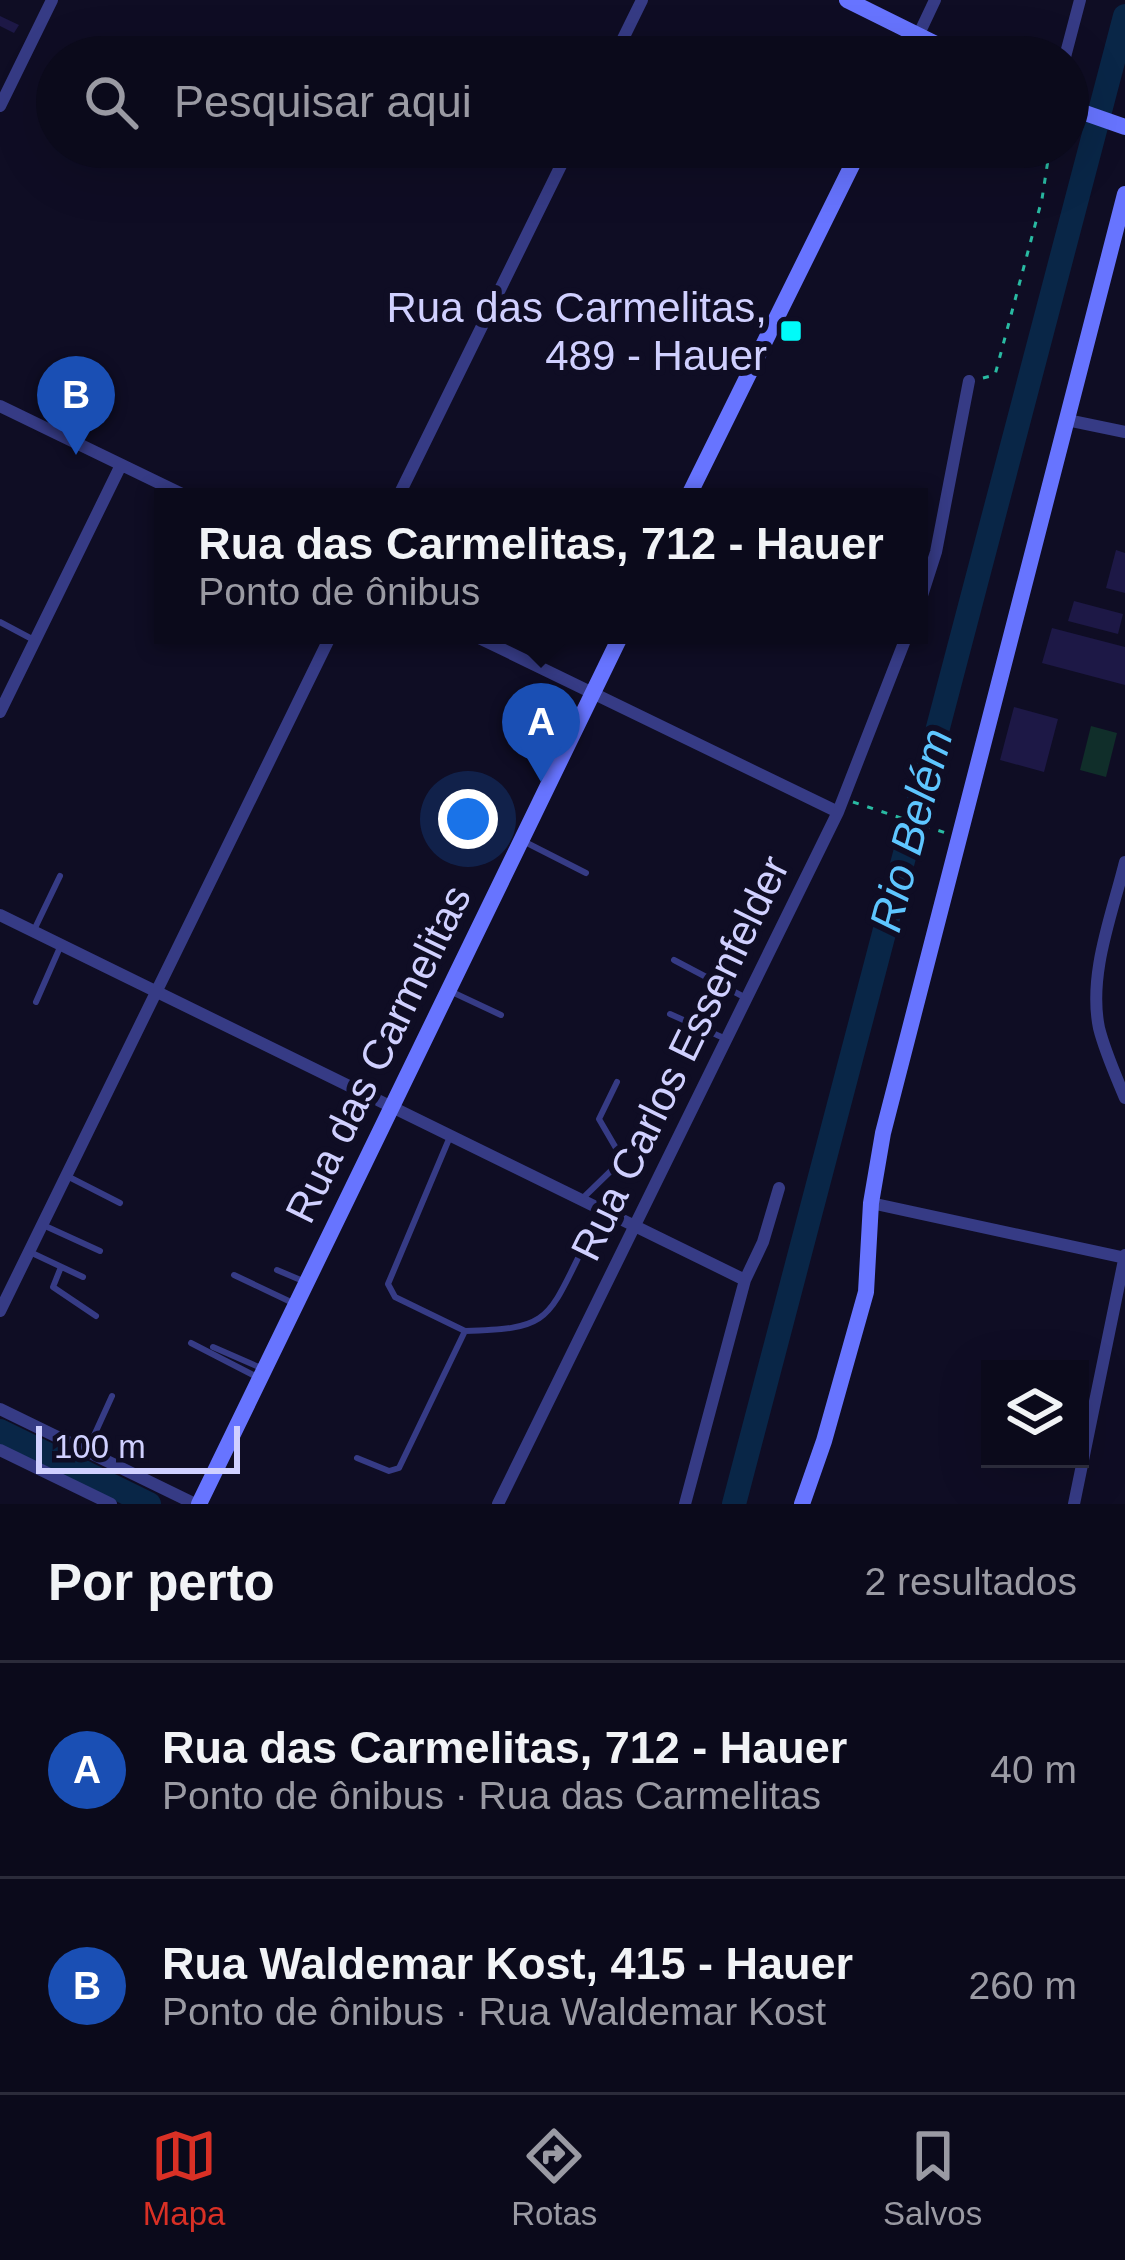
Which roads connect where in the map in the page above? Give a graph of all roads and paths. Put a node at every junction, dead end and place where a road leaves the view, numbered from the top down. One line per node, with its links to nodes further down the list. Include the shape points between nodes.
1 (52, 0): 9 (street)
2 (641, 0): 7 (street)
3 (847, 0): 6 (street)
4 (935, 0): 6 (street)
5 (1081, 0): 8 (street)
6 (918, 35)
7 (624, 36)
8 (1071, 36)
9 (0, 106)
10 (1089, 114): 11 (street)
11 (1125, 127)
12 (560, 168): 22 (street)
13 (851, 168): 23 (street)
14 (1047, 168): 16 (path, via 994,375)
15 (1125, 194): 18 (street)
16 (969, 381): 24 (street)
17 (0, 406): 20 (street)
18 (1067, 420): 19 (street); 59 (street)
19 (1125, 432)
20 (121, 464): 21 (street); 26 (street)
21 (170, 488)
22 (402, 488)
23 (692, 488)
24 (928, 576)
25 (0, 622): 26 (lane)
26 (35, 641): 32 (street)
27 (327, 644): 44 (street)
28 (492, 644): 31 (street)
29 (617, 644): 31 (street, Rua das Carmelitas)
30 (903, 644): 33 (street, Rua Carlos Essenfelder)
31 (593, 693): 33 (street); 35 (street, Rua das Carmelitas)
32 (0, 712)
33 (840, 805): 34 (path); 45 (street, Rua Carlos Essenfelder)
34 (934, 829)
35 (521, 840): 37 (lane); 43 (street, Rua das Carmelitas)
36 (1125, 862): 50 (street, via 1097,976 1100,1028)
37 (586, 873)
38 (60, 876): 40 (lane)
39 (0, 915): 40 (street)
40 (33, 932): 41 (street)
41 (61, 945): 44 (street); 46 (lane)
42 (674, 960): 45 (lane)
43 (448, 991): 48 (lane); 53 (street, Rua das Carmelitas)
44 (156, 992): 53 (street); 55 (street)
45 (746, 998): 49 (street, Rua Carlos Essenfelder)
46 (36, 1002)
47 (670, 1014): 49 (lane)
48 (501, 1015)
49 (725, 1040): 61 (street, Rua Carlos Essenfelder)
50 (1119, 1067): 52 (street)
51 (617, 1082): 57 (lane, via 599,1119 620,1162)
52 (1125, 1099)
53 (392, 1107): 54 (street); 71 (street, Rua das Carmelitas)
54 (451, 1136): 57 (street); 75 (lane, via 388,1284 395,1297)
55 (66, 1175): 58 (lane); 60 (street)
56 (779, 1188): 70 (street)
57 (581, 1200): 61 (street)
58 (120, 1203)
59 (871, 1203): 65 (street); 88 (street, via 866,1292)
60 (42, 1224): 63 (street); 64 (lane)
61 (634, 1225): 70 (street); 86 (street, Rua Carlos Essenfelder)
62 (584, 1248): 75 (lane, via 538,1322)
63 (29, 1251): 66 (lane); 73 (street)
64 (100, 1251)
65 (1125, 1257): 89 (street)
66 (61, 1267): 69 (lane); 74 (lane, via 53,1287)
67 (277, 1270): 71 (lane)
68 (234, 1275): 72 (lane)
69 (82, 1277)
70 (746, 1280): 87 (street)
71 (306, 1283): 72 (street, Rua das Carmelitas)
72 (296, 1304): 78 (street, Rua das Carmelitas)
73 (0, 1311)
74 (96, 1316)
75 (465, 1331): 83 (lane, via 398,1468)
76 (190, 1343): 78 (lane)
77 (213, 1347): 78 (lane)
78 (262, 1374): 85 (street, Rua das Carmelitas)
79 (112, 1396): 82 (lane)
80 (0, 1409): 82 (street)
81 (0, 1450): 84 (street)
82 (87, 1451): 85 (street)
83 (356, 1458)
84 (111, 1504)
85 (197, 1504)
86 (498, 1504)
87 (685, 1504)
88 (802, 1504)
89 (1075, 1504)

